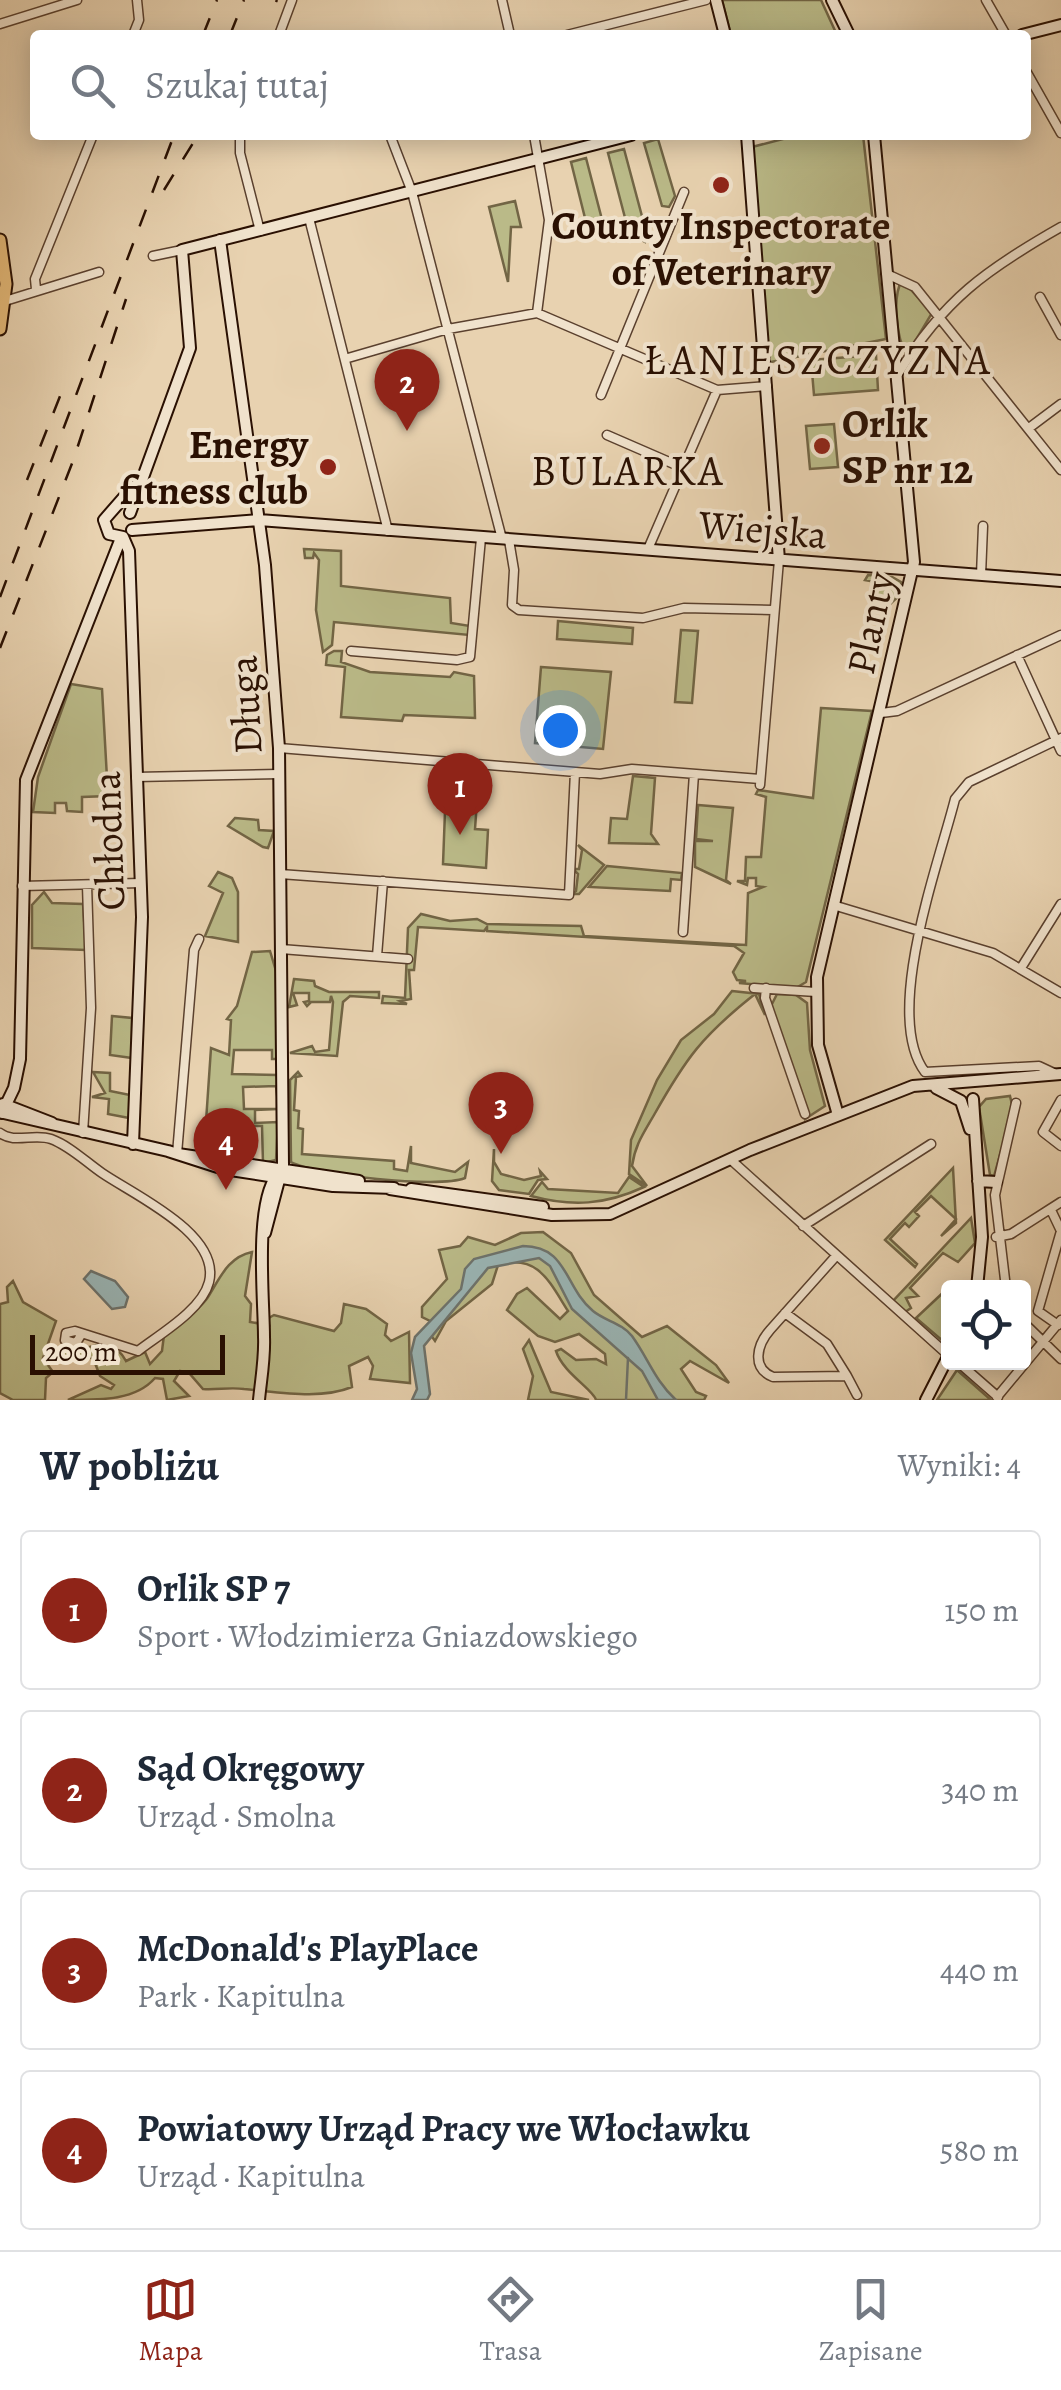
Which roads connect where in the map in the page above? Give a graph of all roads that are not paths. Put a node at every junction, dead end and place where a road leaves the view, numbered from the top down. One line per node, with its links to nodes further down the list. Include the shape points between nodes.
1 (77, 0): 9 (street)
2 (137, 0): 11 (street)
3 (292, 0): 12 (street)
4 (502, 0): 13 (street)
5 (706, 0): 14 (street)
6 (716, 0): 15 (street)
7 (832, 0): 16 (street)
8 (986, 0): 17 (street)
9 (0, 24)
10 (1061, 25): 18 (street)
11 (135, 30)
12 (281, 30)
13 (509, 30)
14 (587, 30)
15 (724, 30)
16 (846, 30)
17 (1003, 30)
18 (1031, 33)
19 (1031, 80): 20 (street)
20 (1061, 133)
21 (91, 140): 41 (street)
22 (240, 140): 33 (street)
23 (392, 140): 29 (street)
24 (535, 140): 28 (street)
25 (611, 140): 28 (street)
26 (747, 140): 52 (street)
27 (875, 140): 39 (street, Planty)
28 (540, 158): 29 (street); 44 (street, via 549,235)
29 (412, 192): 31 (street); 47 (street)
30 (684, 192): 49 (street)
31 (309, 218): 33 (street); 50 (street)
32 (1061, 227): 45 (street, via 1008,257)
33 (260, 230): 35 (street)
34 (0, 240): 40 (main road)
35 (220, 240): 36 (street); 62 (street, Długa)
36 (182, 250): 37 (street); 60 (street, via 190,348)
37 (153, 256)
38 (98, 272): 41 (street)
39 (889, 275): 45 (street, via 909,281); 51 (street, Planty)
40 (6, 276): 41 (street, via 14,287); 43 (main road)
41 (33, 290): 43 (street)
42 (1040, 297): 48 (street)
43 (2, 298): 46 (main road)
44 (537, 313): 47 (street); 49 (street)
45 (937, 315): 51 (street); 56 (street)
46 (0, 325)
47 (448, 329): 50 (street); 67 (street)
48 (1061, 335)
49 (619, 349): 53 (street); 54 (street)
50 (348, 358): 65 (street)
51 (898, 374): 71 (street, Planty)
52 (767, 386): 53 (street); 69 (street)
53 (716, 390): 58 (street)
54 (601, 395)
55 (1061, 404): 56 (street)
56 (1029, 428): 59 (street)
57 (607, 434): 58 (street)
58 (683, 468): 68 (street)
59 (1061, 470)
60 (140, 480): 61 (street); 64 (street)
61 (116, 508): 64 (street); 64 (street, via 104,520)
62 (259, 520): 64 (street, Wiejska); 65 (street, Wiejska); 81 (street, Długa)
63 (983, 526): 73 (street)
64 (125, 528): 70 (street); 72 (street, Chłodna)
65 (388, 532): 66 (street, Wiejska)
66 (481, 538): 67 (street, Wiejska); 77 (street, via 470,657)
67 (506, 540): 68 (street, Wiejska); 75 (street, via 516,610 637,618 701,607)
68 (648, 549): 69 (street, Wiejska)
69 (779, 560): 71 (street, Wiejska); 75 (street)
70 (106, 568): 72 (street, via 119,566); 91 (street, via 24,792)
71 (914, 570): 73 (street, Wiejska); 79 (street, Planty)
72 (130, 574): 86 (street, Chłodna)
73 (980, 576): 74 (street, Wiejska)
74 (1061, 581)
75 (773, 610): 85 (street, via 760,782)
76 (1061, 635): 78 (street)
77 (352, 651)
78 (1017, 656): 79 (street, via 897,712); 80 (street)
79 (881, 713): 92 (street, Planty)
80 (1059, 739): 82 (street); 94 (street, via 969,782 955,799)
81 (279, 748): 83 (street); 84 (street, Długa)
82 (1061, 751)
83 (574, 772): 85 (street); 88 (street, via 568,895)
84 (279, 774): 86 (street); 87 (street, Długa)
85 (694, 774): 95 (street)
86 (136, 777): 89 (street, Chłodna)
87 (280, 874): 88 (street); 97 (street, Długa)
88 (383, 881): 98 (street)
89 (140, 883): 90 (street); 116 (street, Chłodna)
90 (87, 885): 91 (street); 114 (street, via 91,1008)
91 (22, 886): 110 (street, via 20,1059)
92 (833, 904): 94 (street); 103 (street, Planty)
93 (1061, 904): 100 (street)
94 (922, 931): 100 (street); 105 (street, via 910,1024 925,1072 1038,1066)
95 (683, 932)
96 (199, 939): 119 (street)
97 (281, 949): 98 (street); 122 (street, Długa)
98 (377, 956): 99 (street)
99 (408, 959)
100 (1021, 968): 104 (street)
101 (754, 988): 102 (street)
102 (766, 988): 103 (street); 111 (street)
103 (816, 992): 112 (street, Planty, via 818,1045)
104 (1061, 993)
105 (1060, 1074): 106 (street)
106 (974, 1092): 107 (street); 107 (street); 115 (street)
107 (958, 1093): 112 (street, via 916,1085); 115 (street)
108 (1061, 1100): 118 (street, via 1043,1132)
109 (1016, 1103): 124 (street)
110 (2, 1110): 114 (street)
111 (805, 1114)
112 (838, 1115): 120 (street)
113 (0, 1133): 138 (street, via 60,1144 169,1216 205,1253 205,1292 138,1351)
114 (83, 1133): 116 (street)
115 (975, 1138): 123 (street)
116 (133, 1144): 119 (street)
117 (930, 1144): 128 (street)
118 (1061, 1146)
119 (178, 1154): 121 (street); 122 (street)
120 (730, 1159): 122 (street, via 618,1211 568,1216 458,1192); 128 (street)
121 (239, 1172): 122 (street); 125 (street, via 260,1184)
122 (279, 1175): 125 (street); 130 (street)
123 (978, 1181): 124 (street); 133 (street)
124 (996, 1182): 131 (street)
125 (268, 1199): 130 (street)
126 (1061, 1202): 127 (street)
127 (1051, 1210): 129 (street); 131 (street)
128 (803, 1226): 132 (street)
129 (1061, 1231): 136 (street, via 1038,1311)
130 (265, 1232): 147 (street)
131 (996, 1236): 134 (street)
132 (836, 1256): 135 (street); 140 (street)
133 (977, 1280)
134 (1004, 1280)
135 (785, 1313): 144 (street, via 827,1344); 144 (street, via 759,1345 764,1373)
136 (1060, 1323): 139 (street)
137 (1031, 1330): 139 (street)
138 (81, 1335)
139 (1044, 1344): 141 (street); 146 (street)
140 (941, 1350)
141 (1061, 1359)
142 (941, 1370): 148 (street)
143 (967, 1370): 146 (street)
144 (848, 1376): 145 (street)
145 (857, 1395)
146 (999, 1398)
147 (259, 1400)
148 (926, 1400)

